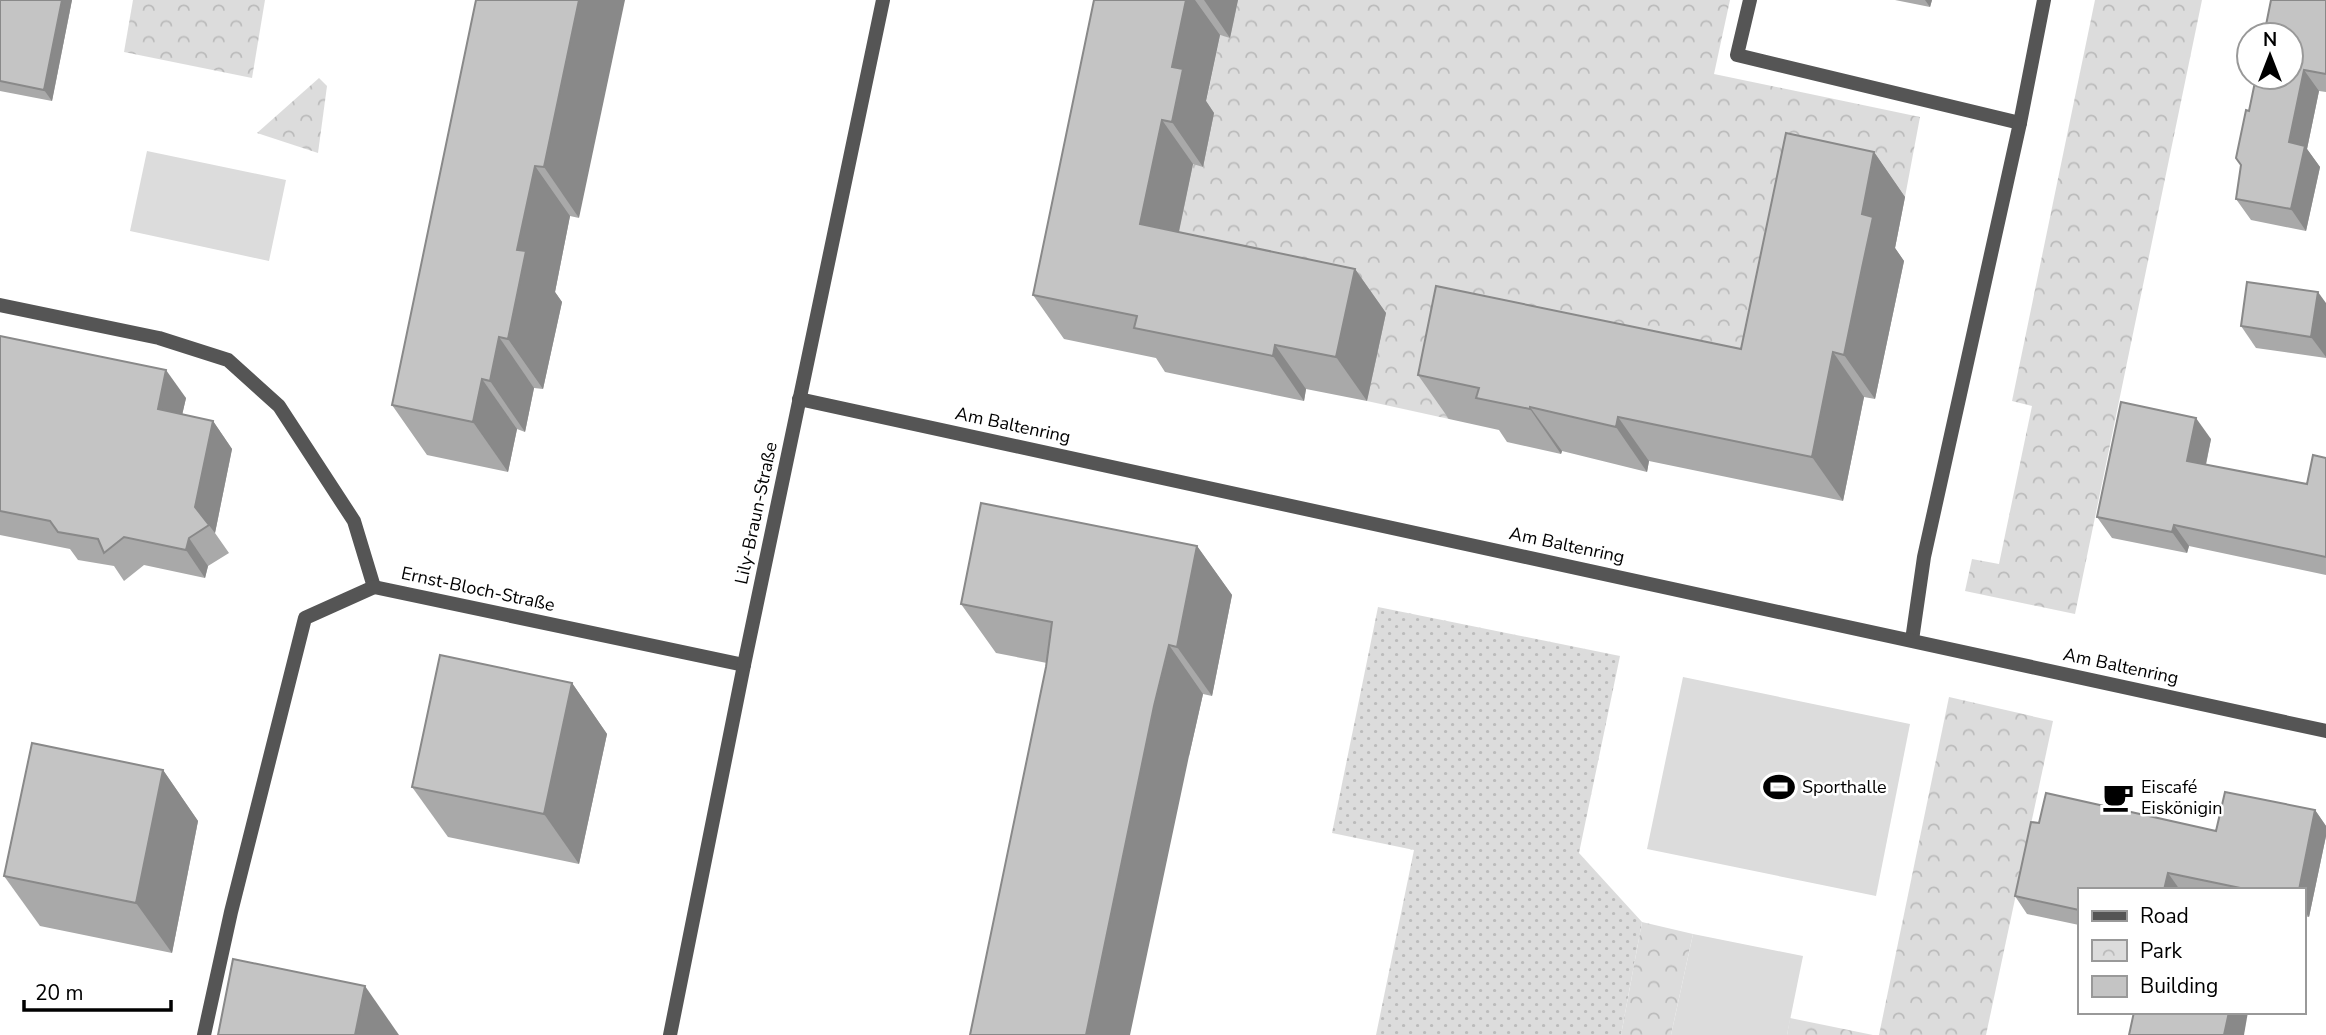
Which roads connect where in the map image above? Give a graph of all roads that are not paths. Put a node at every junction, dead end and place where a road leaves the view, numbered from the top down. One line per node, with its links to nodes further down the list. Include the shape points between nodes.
1 (883, 0): 6 (street, Lily-Braun-Straße)
2 (1750, 0): 4 (street, via 1737,55)
3 (2044, 0): 4 (street)
4 (2020, 123): 8 (street, via 1924,557)
5 (0, 305): 7 (street, Ernst-Bloch-Straße, via 159,338 228,360 279,406 354,522)
6 (799, 399): 8 (street, Am Baltenring); 9 (street, Lily-Braun-Straße)
7 (374, 587): 9 (street, Ernst-Bloch-Straße); 11 (street, via 305,618)
8 (1912, 640): 10 (street, Am Baltenring)
9 (744, 665): 12 (street, Lily-Braun-Straße)
10 (2326, 731)
11 (204, 1035)
12 (670, 1035)

